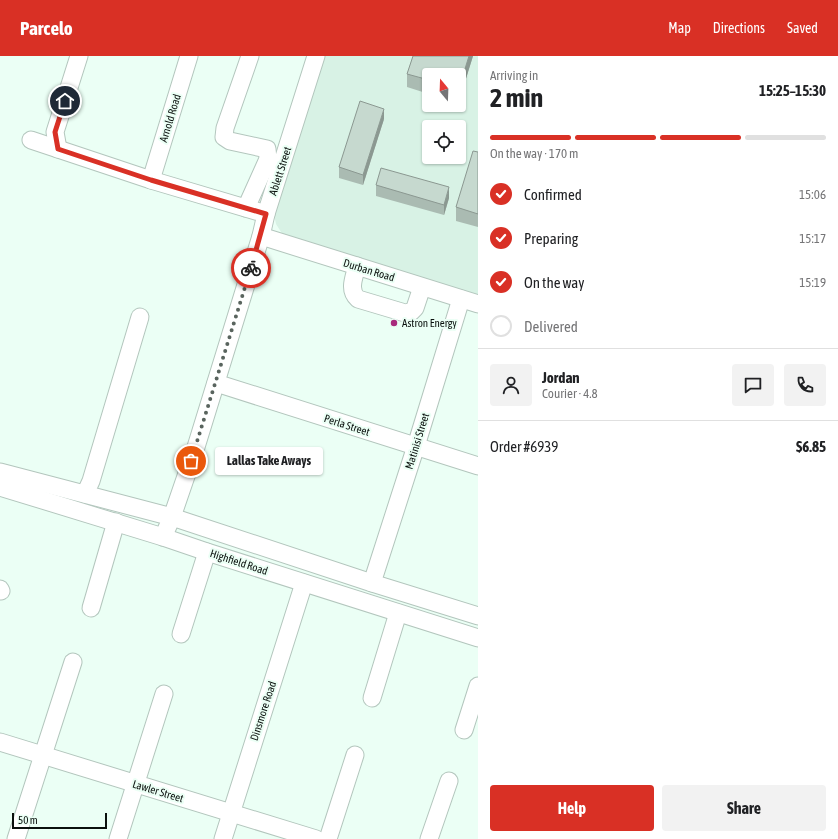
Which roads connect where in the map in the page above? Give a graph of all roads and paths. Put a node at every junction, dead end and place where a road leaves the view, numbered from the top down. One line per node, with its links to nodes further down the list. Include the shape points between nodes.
1 (79, 56): 6 (street, via 55,132)
2 (189, 56): 7 (street, Arnold Road)
3 (250, 56): 8 (street, via 224,137 230,141 267,149 268,159)
4 (316, 56): 9 (street, Ablett Street)
5 (31, 140): 6 (street)
6 (58, 149): 7 (street)
7 (151, 180): 8 (street)
8 (246, 208): 9 (street)
9 (266, 214): 10 (street, Ablett Street)
10 (260, 236): 11 (street, Durban Road); 16 (street, Ablett Street)
11 (357, 266): 12 (street, Durban Road); 12 (street, via 352,289 353,295 358,299 405,313 411,312 415,308)
12 (422, 286): 13 (street, Durban Road)
13 (461, 299): 14 (street, Durban Road); 17 (street, Matinisi Street)
14 (478, 304)
15 (140, 317): 21 (street)
16 (216, 383): 17 (street, Perla Street); 22 (street, Ablett Street)
17 (416, 446): 18 (street, Perla Street); 27 (street, Matinisi Street)
18 (478, 466)
19 (0, 472): 21 (street, Highfield Road)
20 (0, 487): 23 (street, Highfield Road)
21 (85, 494): 22 (street, Highfield Road)
22 (172, 517): 24 (street, Ablett Street); 27 (street, Highfield Road)
23 (116, 522): 24 (street, Highfield Road); 28 (street)
24 (163, 537): 25 (street, Highfield Road)
25 (207, 552): 26 (street, Highfield Road); 31 (street)
26 (304, 583): 29 (street, Highfield Road); 43 (street, Dinsmore Road)
27 (372, 583): 30 (street, Highfield Road)
28 (91, 608)
29 (398, 612): 32 (street, Highfield Road); 36 (street)
30 (478, 616)
31 (181, 634)
32 (478, 638)
33 (74, 662): 39 (street)
34 (478, 686): 37 (street)
35 (164, 694): 42 (street)
36 (372, 698)
37 (464, 730)
38 (0, 742): 39 (street, Lawler Street)
39 (44, 755): 42 (street, Lawler Street); 44 (street)
40 (355, 755): 48 (street)
41 (448, 781): 49 (street)
42 (136, 784): 43 (street, Lawler Street); 45 (street)
43 (231, 813): 46 (street, Dinsmore Road); 47 (street, Lawler Street)
44 (16, 839)
45 (118, 839)
46 (223, 839)
47 (316, 839)
48 (328, 839)
49 (429, 839)

